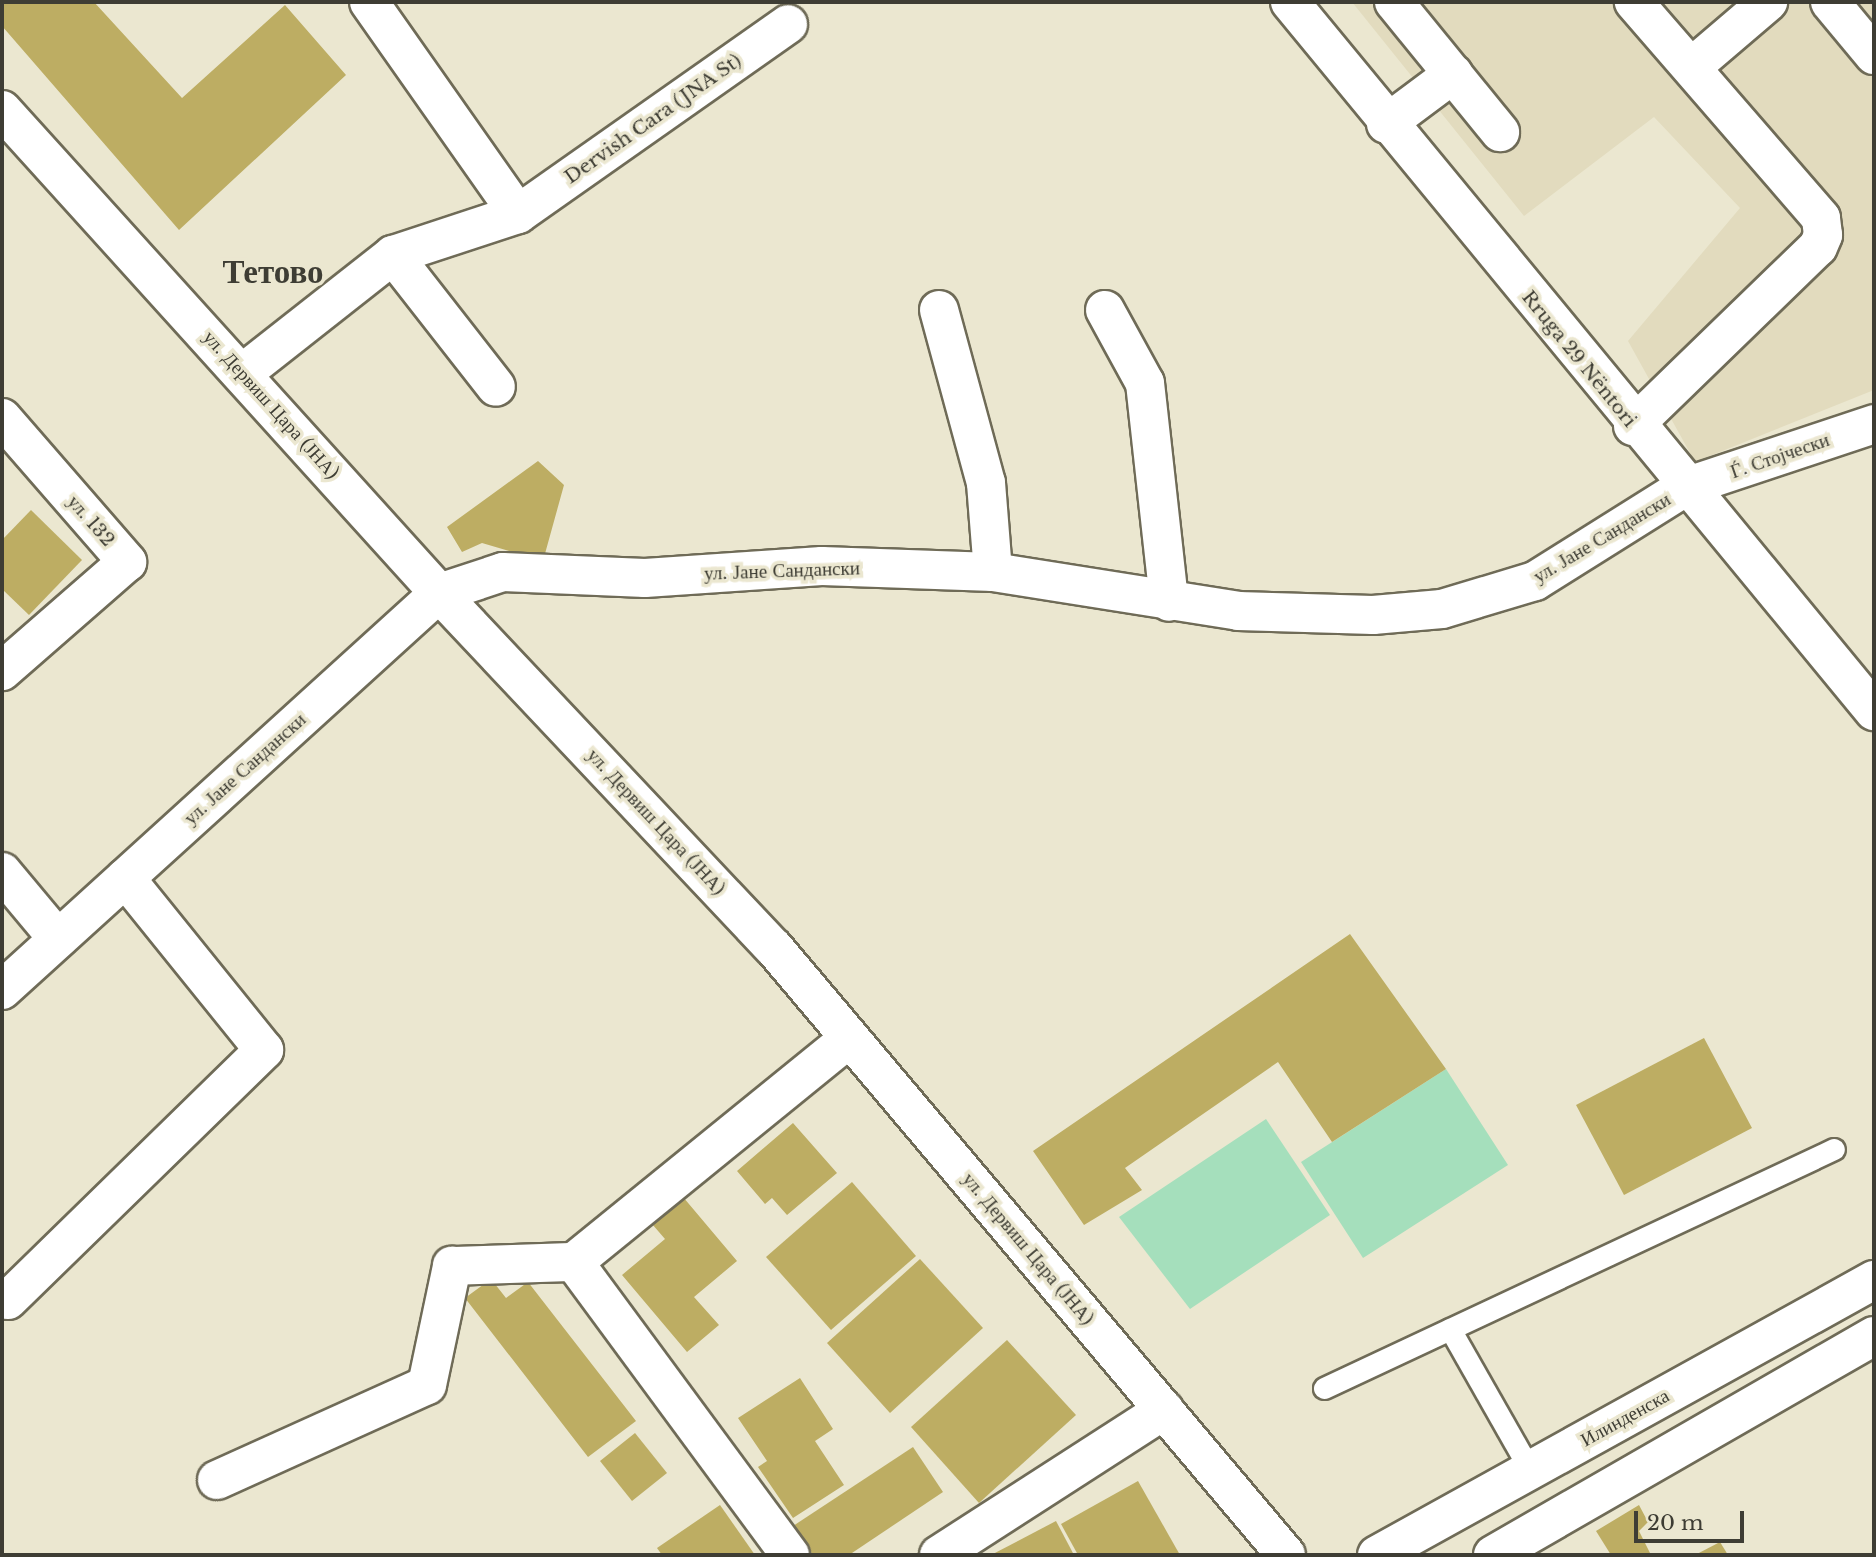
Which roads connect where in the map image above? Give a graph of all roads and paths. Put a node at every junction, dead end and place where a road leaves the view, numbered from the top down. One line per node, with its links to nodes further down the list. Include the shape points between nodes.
1 (369, 2): 14 (street)
2 (1290, 2): 12 (street, Rruga 29 Nëntori)
3 (1394, 2): 10 (street)
4 (1634, 2): 9 (street)
5 (1768, 2): 9 (street)
6 (1830, 2): 8 (street)
7 (788, 24): 14 (street, Dervish Cara (JNA St))
8 (1874, 54)
9 (1693, 66): 22 (street, via 1821,218 1823,235 1818,247)
10 (1452, 74): 12 (street); 13 (street)
11 (2, 110): 18 (street, ул. Дервиш Цара (ЈНА))
12 (1386, 124): 22 (street, Rruga 29 Nëntori)
13 (1500, 132)
14 (518, 214): 15 (street, Dervish Cara (JNA St))
15 (393, 255): 18 (street, Dervish Cara (JNA St)); 19 (street)
16 (939, 310): 24 (street, via 986,483)
17 (1105, 310): 26 (street, via 1145,383)
18 (243, 373): 25 (street, ул. Дервиш Цара (ЈНА))
19 (496, 387)
20 (2, 418): 27 (street, ул. 132, via 127,562)
21 (1874, 424): 23 (street, Ѓ. Стојчески)
22 (1633, 426): 23 (street, Rruga 29 Nëntori)
23 (1685, 487): 26 (street, ул. Јане Сандански, via 1535,581 1442,609 1373,615 1238,611); 28 (street, Rruga 29 Nëntori)
24 (993, 572): 25 (street, ул. Јане Сандански, via 822,566 645,578 503,572); 26 (street, ул. Јане Сандански)
25 (439, 593): 30 (street, ул. Јане Сандански); 33 (street, ул. Дервиш Цара (ЈНА), via 774,948)
26 (1169, 602)
27 (2, 671)
28 (1874, 711)
29 (2, 872): 31 (street)
30 (125, 878): 31 (street, ул. Јане Сандански); 37 (street, via 264,1050)
31 (58, 939): 32 (street, ул. Јане Сандански)
32 (2, 990)
33 (850, 1038): 35 (street); 41 (street, ул. Дервиш Цара (ЈНА))
34 (1834, 1149): 38 (lane)
35 (574, 1262): 43 (street, via 452,1266 427,1385); 44 (street)
36 (1874, 1280): 42 (street, Илинденска)
37 (8, 1300)
38 (1450, 1329): 40 (lane); 42 (lane)
39 (1874, 1336): 48 (street)
40 (1324, 1388)
41 (1164, 1410): 45 (street); 46 (street, ул. Дервиш Цара (ЈНА))
42 (1530, 1470): 47 (street, Илинденска)
43 (217, 1480)
44 (790, 1555)
45 (939, 1555)
46 (1286, 1555)
47 (1377, 1555)
48 (1493, 1555)

